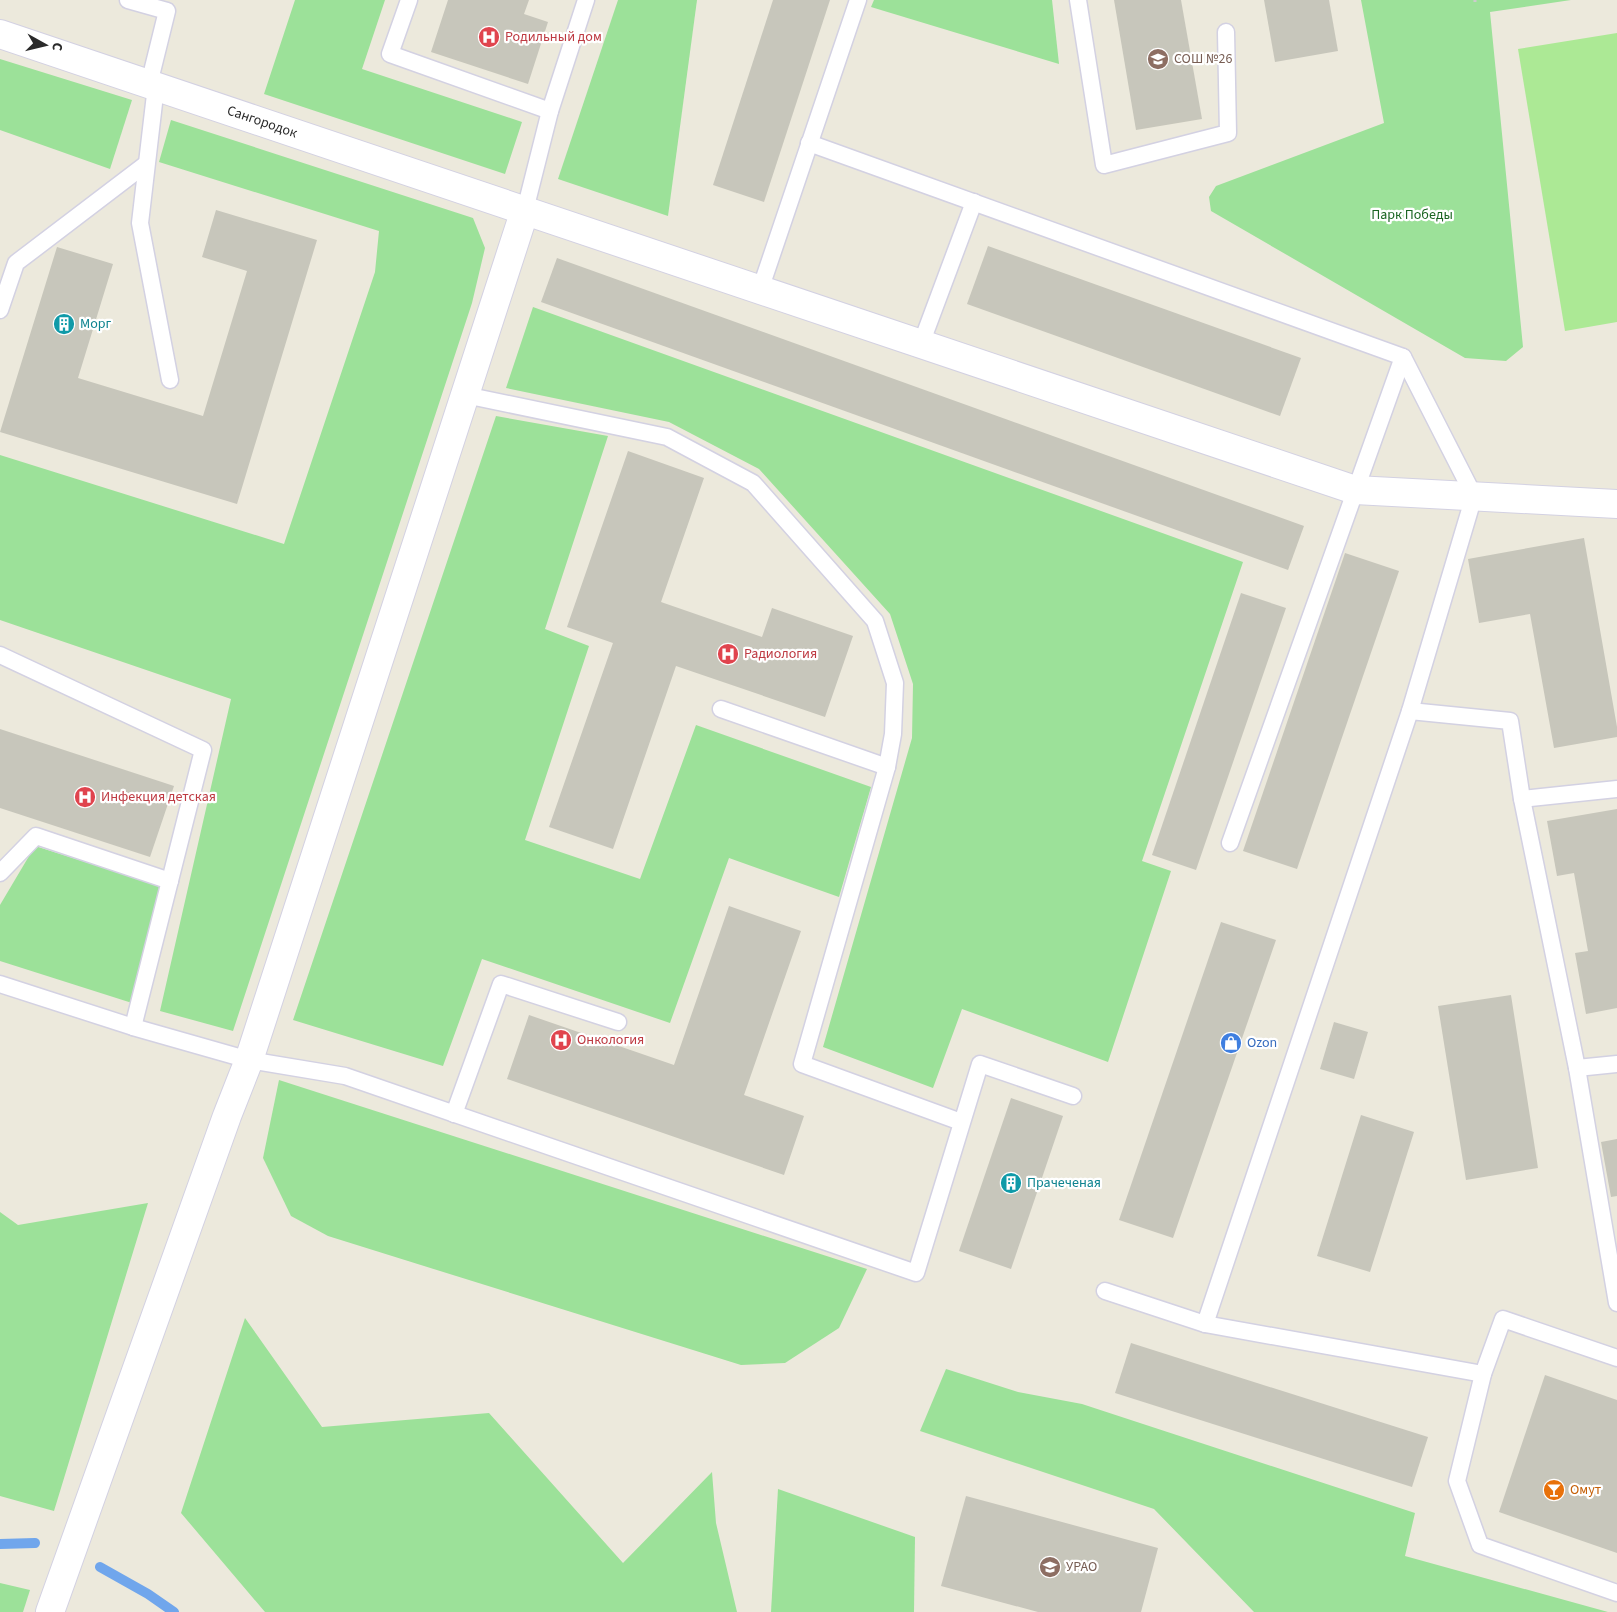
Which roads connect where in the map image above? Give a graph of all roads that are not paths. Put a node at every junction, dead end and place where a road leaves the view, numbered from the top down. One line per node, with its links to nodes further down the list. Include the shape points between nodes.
1 (128, 0): 6 (lane)
2 (409, 0): 10 (lane, via 390,54)
3 (586, 0): 10 (lane)
4 (858, 0): 11 (lane)
5 (1078, 0): 7 (lane, via 1104,165 1228,133)
6 (169, 6): 9 (lane)
7 (1226, 32)
8 (0, 34): 9 (street, Сангородок)
9 (152, 85): 12 (lane); 14 (street, Сангородок)
10 (550, 111): 14 (lane)
11 (809, 143): 13 (lane); 15 (lane)
12 (146, 164): 16 (lane, via 16,263); 19 (lane, via 140,223)
13 (974, 202): 17 (lane); 18 (lane)
14 (525, 210): 15 (street, Сангородок); 20 (street)
15 (760, 290): 17 (street, Сангородок)
16 (0, 310)
17 (921, 344): 21 (street, Сангородок)
18 (1403, 357): 21 (lane); 22 (lane)
19 (170, 380)
20 (465, 395): 27 (lane, via 667,438 753,483 875,621 896,683); 36 (street)
21 (1356, 490): 22 (street, Сангородок); 30 (lane)
22 (1474, 496): 23 (street, Сангородок); 26 (lane)
23 (1617, 504)
24 (0, 656): 32 (lane, via 203,750)
25 (721, 710): 27 (lane)
26 (1410, 711): 29 (lane, via 1510,720); 44 (lane)
27 (887, 767): 41 (lane, via 802,1064)
28 (1617, 788): 29 (lane)
29 (1522, 799): 38 (lane)
30 (1230, 844)
31 (0, 872): 32 (lane, via 36,836)
32 (170, 881): 35 (lane)
33 (0, 984): 35 (lane)
34 (618, 1022): 40 (lane, via 501,984)
35 (133, 1027): 36 (lane)
36 (249, 1060): 40 (lane, via 345,1076); 48 (street)
37 (1617, 1064): 38 (lane)
38 (1577, 1068): 43 (lane)
39 (1073, 1096): 41 (lane, via 980,1064)
40 (454, 1114): 41 (lane, via 916,1273)
41 (961, 1122)
42 (1105, 1291): 44 (lane)
43 (1617, 1303)
44 (1205, 1324): 46 (lane)
45 (1617, 1358): 46 (lane, via 1503,1319)
46 (1483, 1374): 47 (lane, via 1457,1481 1480,1545)
47 (1617, 1593)
48 (50, 1612)

